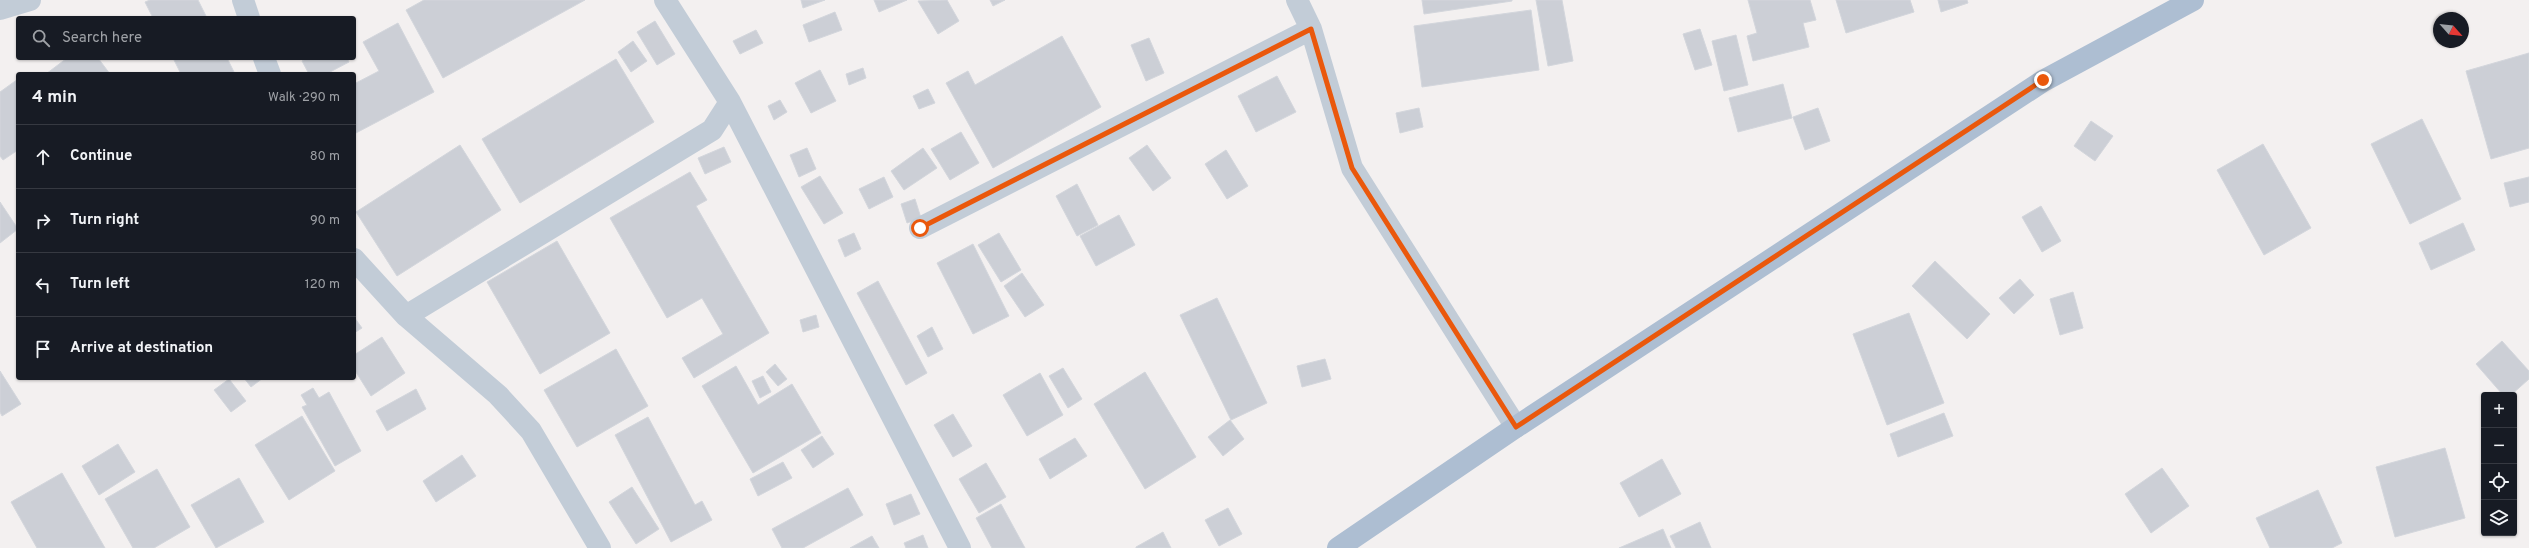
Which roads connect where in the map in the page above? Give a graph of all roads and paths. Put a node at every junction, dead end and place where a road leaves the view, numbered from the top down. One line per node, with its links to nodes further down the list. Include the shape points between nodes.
1 (30, 0): 6 (street)
2 (243, 0): 7 (street)
3 (665, 0): 11 (street)
4 (1297, 0): 8 (street)
5 (2193, 0): 15 (main road, via 2043,80)
6 (0, 8)
7 (248, 16)
8 (1311, 29): 12 (street); 15 (street, via 1352,168)
9 (265, 60): 10 (street)
10 (269, 72)
11 (730, 102): 14 (street, via 712,130); 17 (street)
12 (920, 228)
13 (356, 261): 14 (street)
14 (406, 316): 16 (street, via 498,395 531,431)
15 (1516, 427): 18 (main road)
16 (600, 548)
17 (960, 548)
18 (1338, 548)

